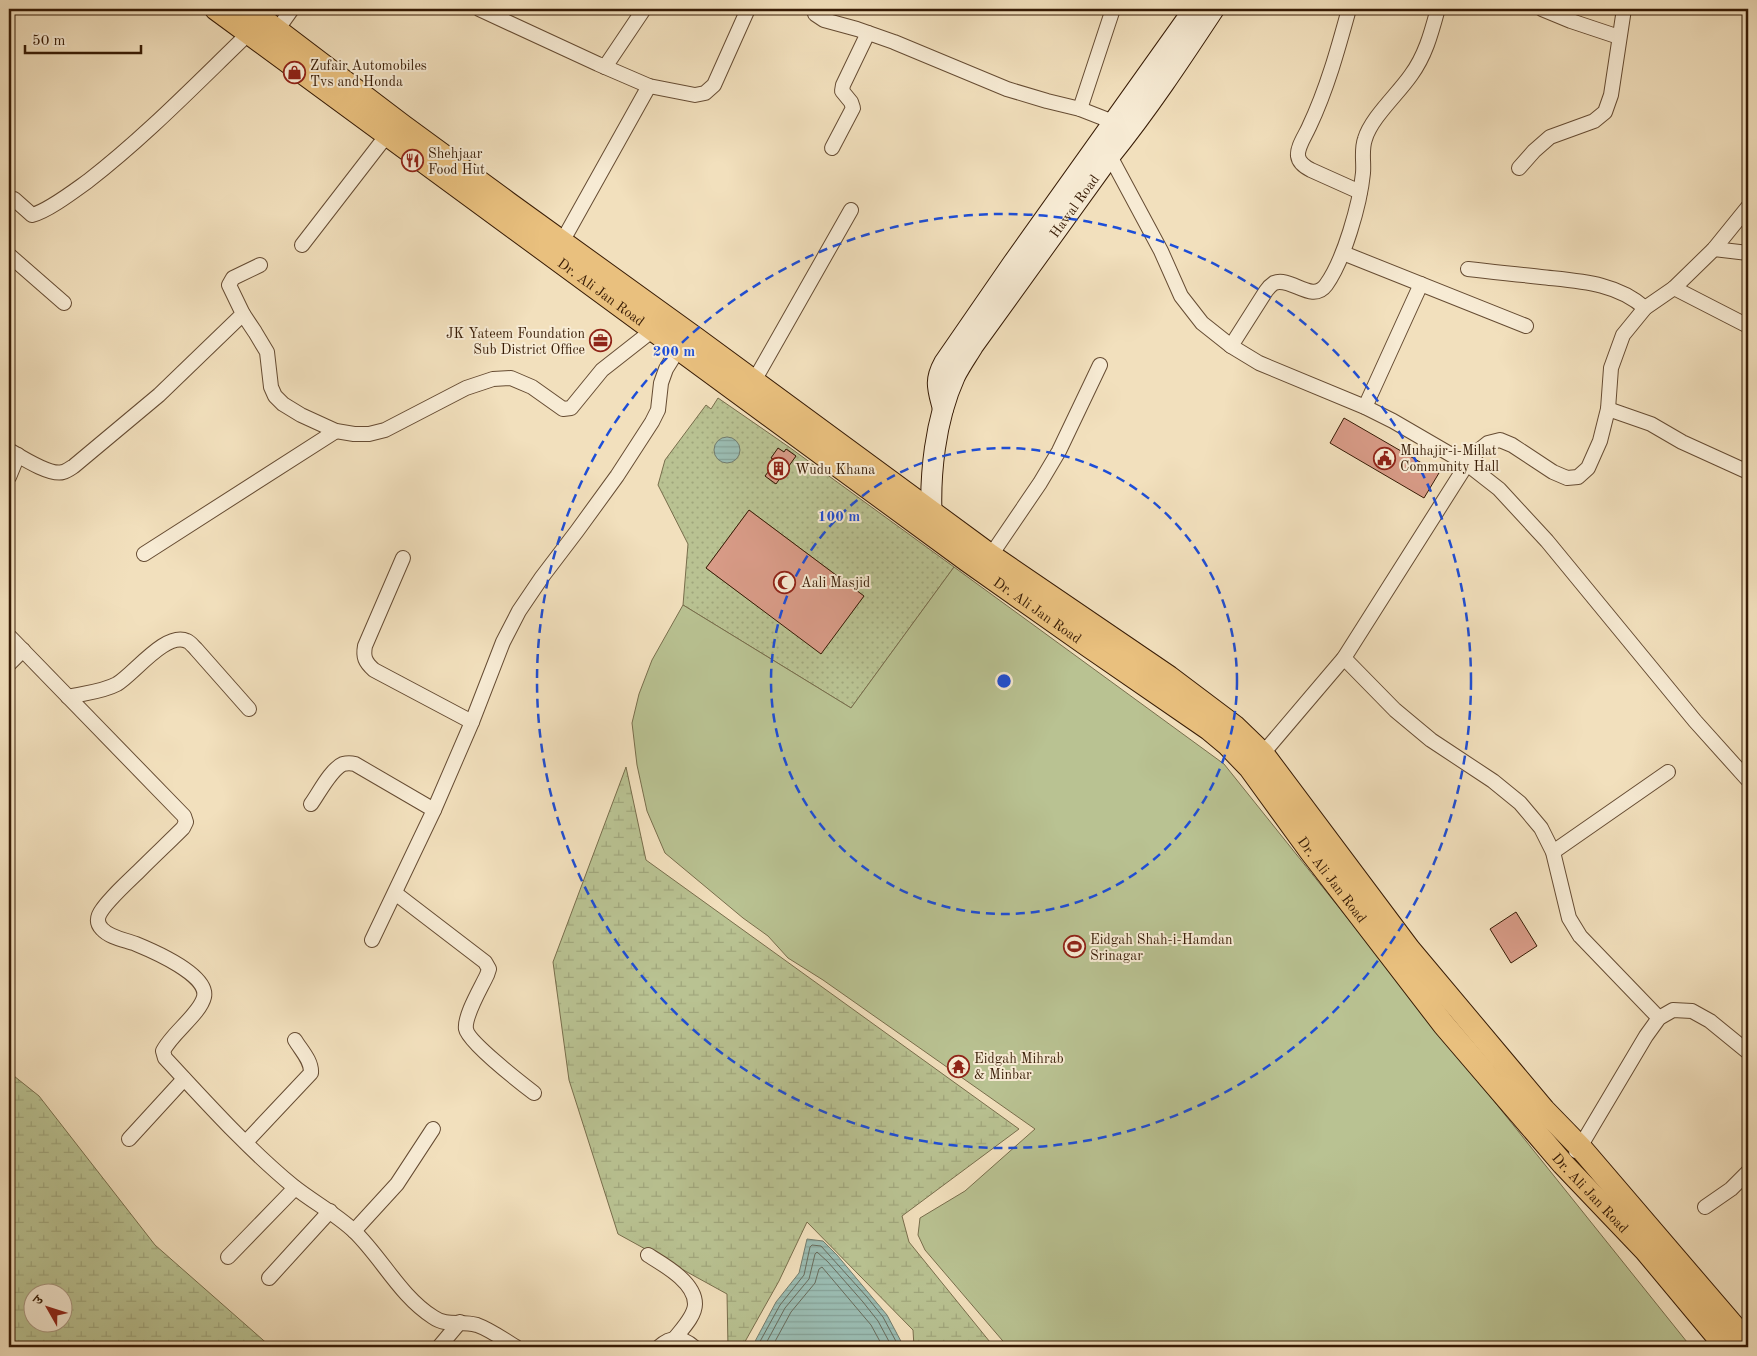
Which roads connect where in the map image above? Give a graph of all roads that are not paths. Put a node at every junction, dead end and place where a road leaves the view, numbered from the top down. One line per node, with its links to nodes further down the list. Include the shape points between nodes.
1 (216, 9): 17 (main road, Dr. Ali Jan Road)
2 (249, 9): 16 (main road, Dr. Ali Jan Road)
3 (292, 9): 16 (street)
4 (479, 9): 15 (street)
5 (644, 9): 20 (street)
6 (748, 9): 21 (street, via 714,85 705,93 695,95)
7 (814, 9): 18 (street, via 815,14 824,20)
8 (1113, 9): 22 (street)
9 (1194, 9): 23 (main road, Hawal Road)
10 (1214, 9): 23 (main road, Hawal Road, via 1165,82)
11 (1348, 9): 28 (street, via 1333,66 1298,151 1298,159 1311,170)
12 (1542, 9): 19 (street)
13 (1624, 9): 19 (street)
14 (1434, 10): 28 (street, via 1422,58 1370,126 1364,140)
15 (499, 13): 20 (street)
16 (277, 30): 34 (main road, Dr. Ali Jan Road)
17 (248, 32): 24 (main road, Dr. Ali Jan Road); 29 (street, via 171,110 74,192 32,215 14,199)
18 (868, 33): 22 (street, via 1007,89); 25 (street, via 843,85 842,91 853,108)
19 (1619, 38): 27 (street, via 1605,112 1594,121 1550,137)
20 (605, 67): 21 (street)
21 (649, 86): 34 (street)
22 (1080, 109): 23 (street)
23 (1122, 126): 26 (main road, Hawal Road); 53 (main road, Hawal Road, via 1013,263 944,362 937,383)
24 (387, 135): 32 (street); 34 (main road, Dr. Ali Jan Road)
25 (832, 148)
26 (1110, 156): 48 (street, via 1161,251 1181,296 1202,323); 53 (main road, Hawal Road, via 974,346 956,374)
27 (1520, 168)
28 (1360, 192): 35 (street)
29 (9, 199)
30 (1748, 207): 33 (street)
31 (851, 210): 51 (street)
32 (302, 245)
33 (1714, 249): 36 (street); 41 (street)
34 (557, 250): 47 (main road, Dr. Ali Jan Road); 51 (main road, Dr. Ali Jan Road)
35 (1344, 253): 40 (street); 48 (street, via 1320,291 1312,292 1281,282 1273,284)
36 (1748, 253)
37 (9, 255): 42 (street)
38 (260, 265): 44 (street, via 230,281)
39 (1468, 269): 43 (street, via 1585,282 1615,289)
40 (1421, 284): 45 (street); 52 (street)
41 (1674, 288): 43 (street); 46 (street)
42 (64, 303)
43 (1645, 308): 54 (street, via 1623,335 1611,368)
44 (243, 314): 55 (street, via 266,352 275,396 301,415); 57 (street, via 159,395 69,469 56,473)
45 (1526, 326)
46 (1748, 326)
47 (653, 330): 49 (main road, Dr. Ali Jan Road); 55 (street, via 602,370 571,408 563,410 532,387 511,378 493,379 466,388 385,430 369,434)
48 (1231, 346): 52 (street, via 1259,363)
49 (679, 348): 56 (main road, Dr. Ali Jan Road); 72 (street, via 663,376 658,410 652,422 519,612 503,642)
50 (1100, 365): 65 (street, via 1059,451)
51 (754, 381): 56 (main road, Dr. Ali Jan Road)
52 (1364, 407): 58 (street)
53 (943, 409): 61 (main road, Hawal Road)
54 (1608, 409): 58 (street, via 1600,441 1588,468 1578,477 1567,478 1553,472 1500,440 1488,443); 59 (street, via 1651,424)
55 (336, 431): 63 (street)
56 (826, 446): 61 (main road, Dr. Ali Jan Road); 62 (main road, Dr. Ali Jan Road)
57 (13, 452): 60 (street)
58 (1467, 464): 68 (street); 75 (street, via 1499,489 1547,541 1695,721)
59 (1748, 472)
60 (9, 477)
61 (931, 512): 62 (main road, Hawal Road); 65 (main road, Dr. Ali Jan Road)
62 (933, 535): 65 (main road, Dr. Ali Jan Road)
63 (144, 554)
64 (403, 558): 72 (street, via 365,646 366,663)
65 (985, 562): 73 (main road, Dr. Ali Jan Road, via 1169,677 1234,726)
66 (9, 636): 67 (street)
67 (23, 650): 69 (street); 70 (street)
68 (1344, 658): 73 (street); 78 (street, via 1394,710 1520,803 1541,828)
69 (9, 664)
70 (68, 697): 71 (street, via 119,683 161,647 177,639 196,648); 84 (street, via 184,816 186,822 104,908 98,923 112,936 161,955 198,978 204,989 204,998 163,1051 164,1058)
71 (249, 709)
72 (472, 722): 77 (street)
73 (1256, 761): 89 (main road, Dr. Ali Jan Road, via 1544,1110); 90 (main road, Dr. Ali Jan Road, via 1311,852 1444,1025)
74 (1668, 772): 78 (street)
75 (1748, 780)
76 (311, 804): 77 (street, via 332,774 345,763 355,764)
77 (434, 810): 79 (street)
78 (1553, 852): 81 (street, via 1569,918 1580,936)
79 (394, 893): 80 (street); 85 (street, via 485,962 489,969 466,1021 466,1031)
80 (372, 940)
81 (1659, 1018): 83 (street, via 1673,1010 1692,1011 1710,1021); 89 (street)
82 (295, 1040): 88 (street, via 312,1067 311,1073)
83 (1748, 1052)
84 (184, 1079): 87 (street); 88 (street)
85 (534, 1093)
86 (433, 1129): 95 (street, via 397,1184)
87 (128, 1139)
88 (246, 1142): 92 (street)
89 (1580, 1147): 90 (street); 101 (main road, Dr. Ali Jan Road)
90 (1563, 1164): 106 (main road, Dr. Ali Jan Road, via 1646,1251)
91 (1748, 1172): 93 (street)
92 (295, 1188): 94 (street); 97 (street)
93 (1705, 1207)
94 (330, 1211): 95 (street); 98 (street)
95 (354, 1231): 99 (street, via 418,1306 447,1324)
96 (648, 1255): 100 (street, via 672,1270 693,1294 695,1305 692,1314)
97 (228, 1257)
98 (269, 1278)
99 (460, 1322): 102 (street); 103 (street, via 477,1325)
100 (675, 1338): 104 (street); 105 (street)
101 (1748, 1343)
102 (439, 1347)
103 (516, 1347)
104 (659, 1347)
105 (694, 1347)
106 (1726, 1347)

